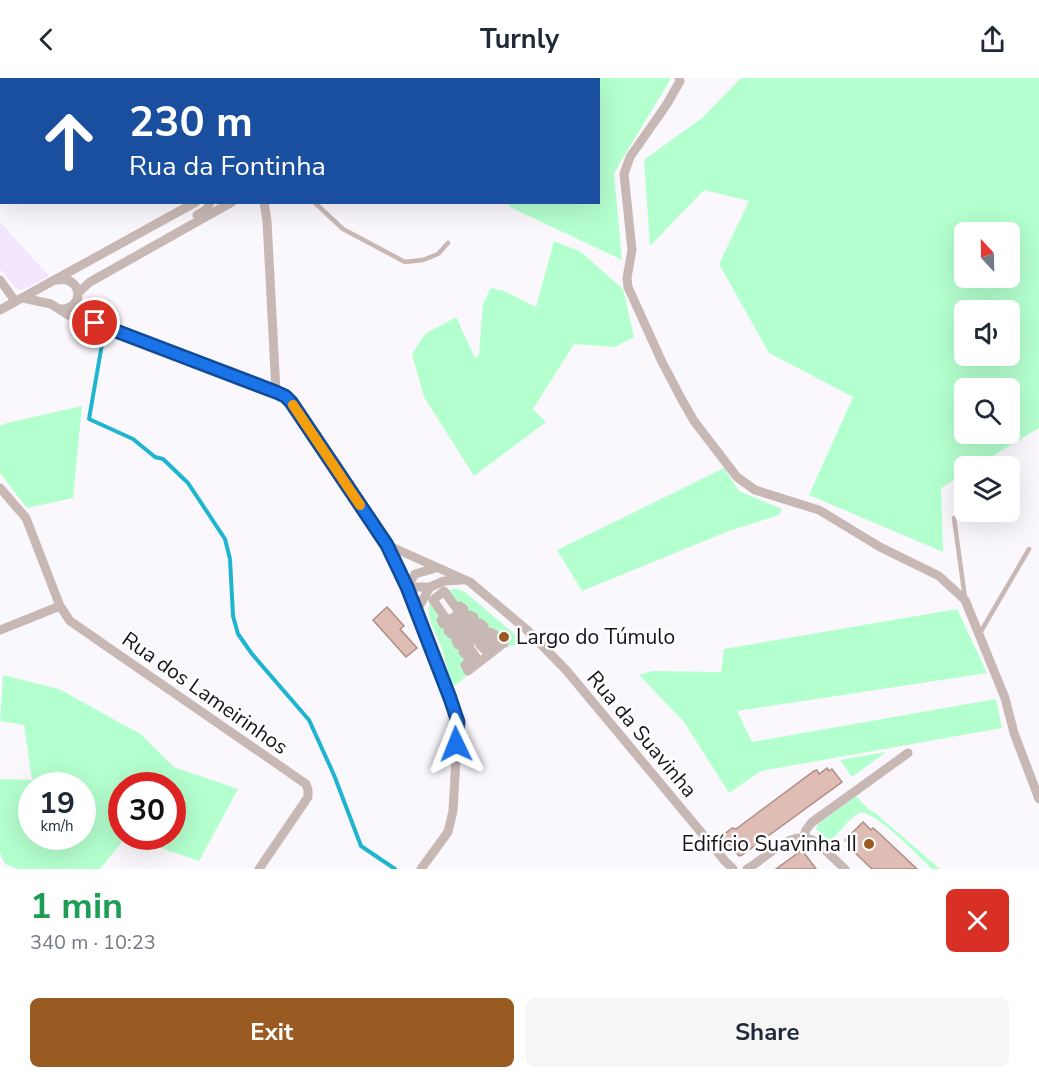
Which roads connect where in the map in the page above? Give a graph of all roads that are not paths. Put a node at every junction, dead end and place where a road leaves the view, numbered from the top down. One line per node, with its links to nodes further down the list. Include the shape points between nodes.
1 (679, 78): 26 (street, via 667,104 630,157 624,174 632,250 628,286 682,400 736,477 755,490 819,510 880,547 939,576)
2 (192, 204): 10 (street)
3 (210, 204): 7 (street)
4 (228, 204): 7 (street)
5 (264, 204): 16 (street)
6 (316, 204): 8 (lane, via 343,229 405,262 438,254)
7 (189, 226): 11 (street, via 90,282)
8 (448, 243)
9 (0, 280): 12 (street)
10 (56, 281): 11 (street, via 72,282); 12 (street); 13 (street, via 47,295)
11 (77, 296): 13 (street, via 70,308); 15 (street)
12 (19, 300): 13 (street); 14 (street)
13 (56, 307): 15 (street)
14 (0, 310)
15 (91, 321): 16 (street)
16 (276, 392): 19 (street, via 291,402)
17 (0, 488): 27 (street, via 26,518)
18 (955, 522): 26 (lane)
19 (387, 545): 21 (street, Rua da Suavinha); 23 (street)
20 (1029, 549): 30 (lane)
21 (438, 568): 22 (street, Rua da Suavinha); 23 (street, via 415,574)
22 (464, 580): 24 (street, via 444,581); 36 (street, Rua da Suavinha, via 477,587 552,654)
23 (407, 587): 24 (street); 28 (street)
24 (430, 587): 28 (street)
25 (444, 591): 25 (street, via 457,609 464,609 456,615 461,622 470,615 474,617 464,624 469,631 480,623 484,626 472,635 477,641 490,632 494,634 480,645 486,651 500,640 504,643 468,670 465,665 476,657 472,651 466,655 463,651 470,647 465,640 458,645 456,641 463,636 458,629 451,634 448,631 456,625 451,618 443,624 441,620 445,617 433,600)
26 (965, 600): 30 (street)
27 (60, 606): 29 (street); 34 (street, Rua dos Lameirinhos, via 70,621 306,784 308,797)
28 (416, 612): 35 (street, via 458,722 453,811 448,832)
29 (0, 630)
30 (980, 633): 32 (street)
31 (908, 753): 33 (street, via 811,823)
32 (1039, 798)
33 (803, 838): 37 (street, via 787,842); 38 (street, via 811,839)
34 (259, 869)
35 (421, 869)
36 (733, 869)
37 (747, 869)
38 (845, 869)

